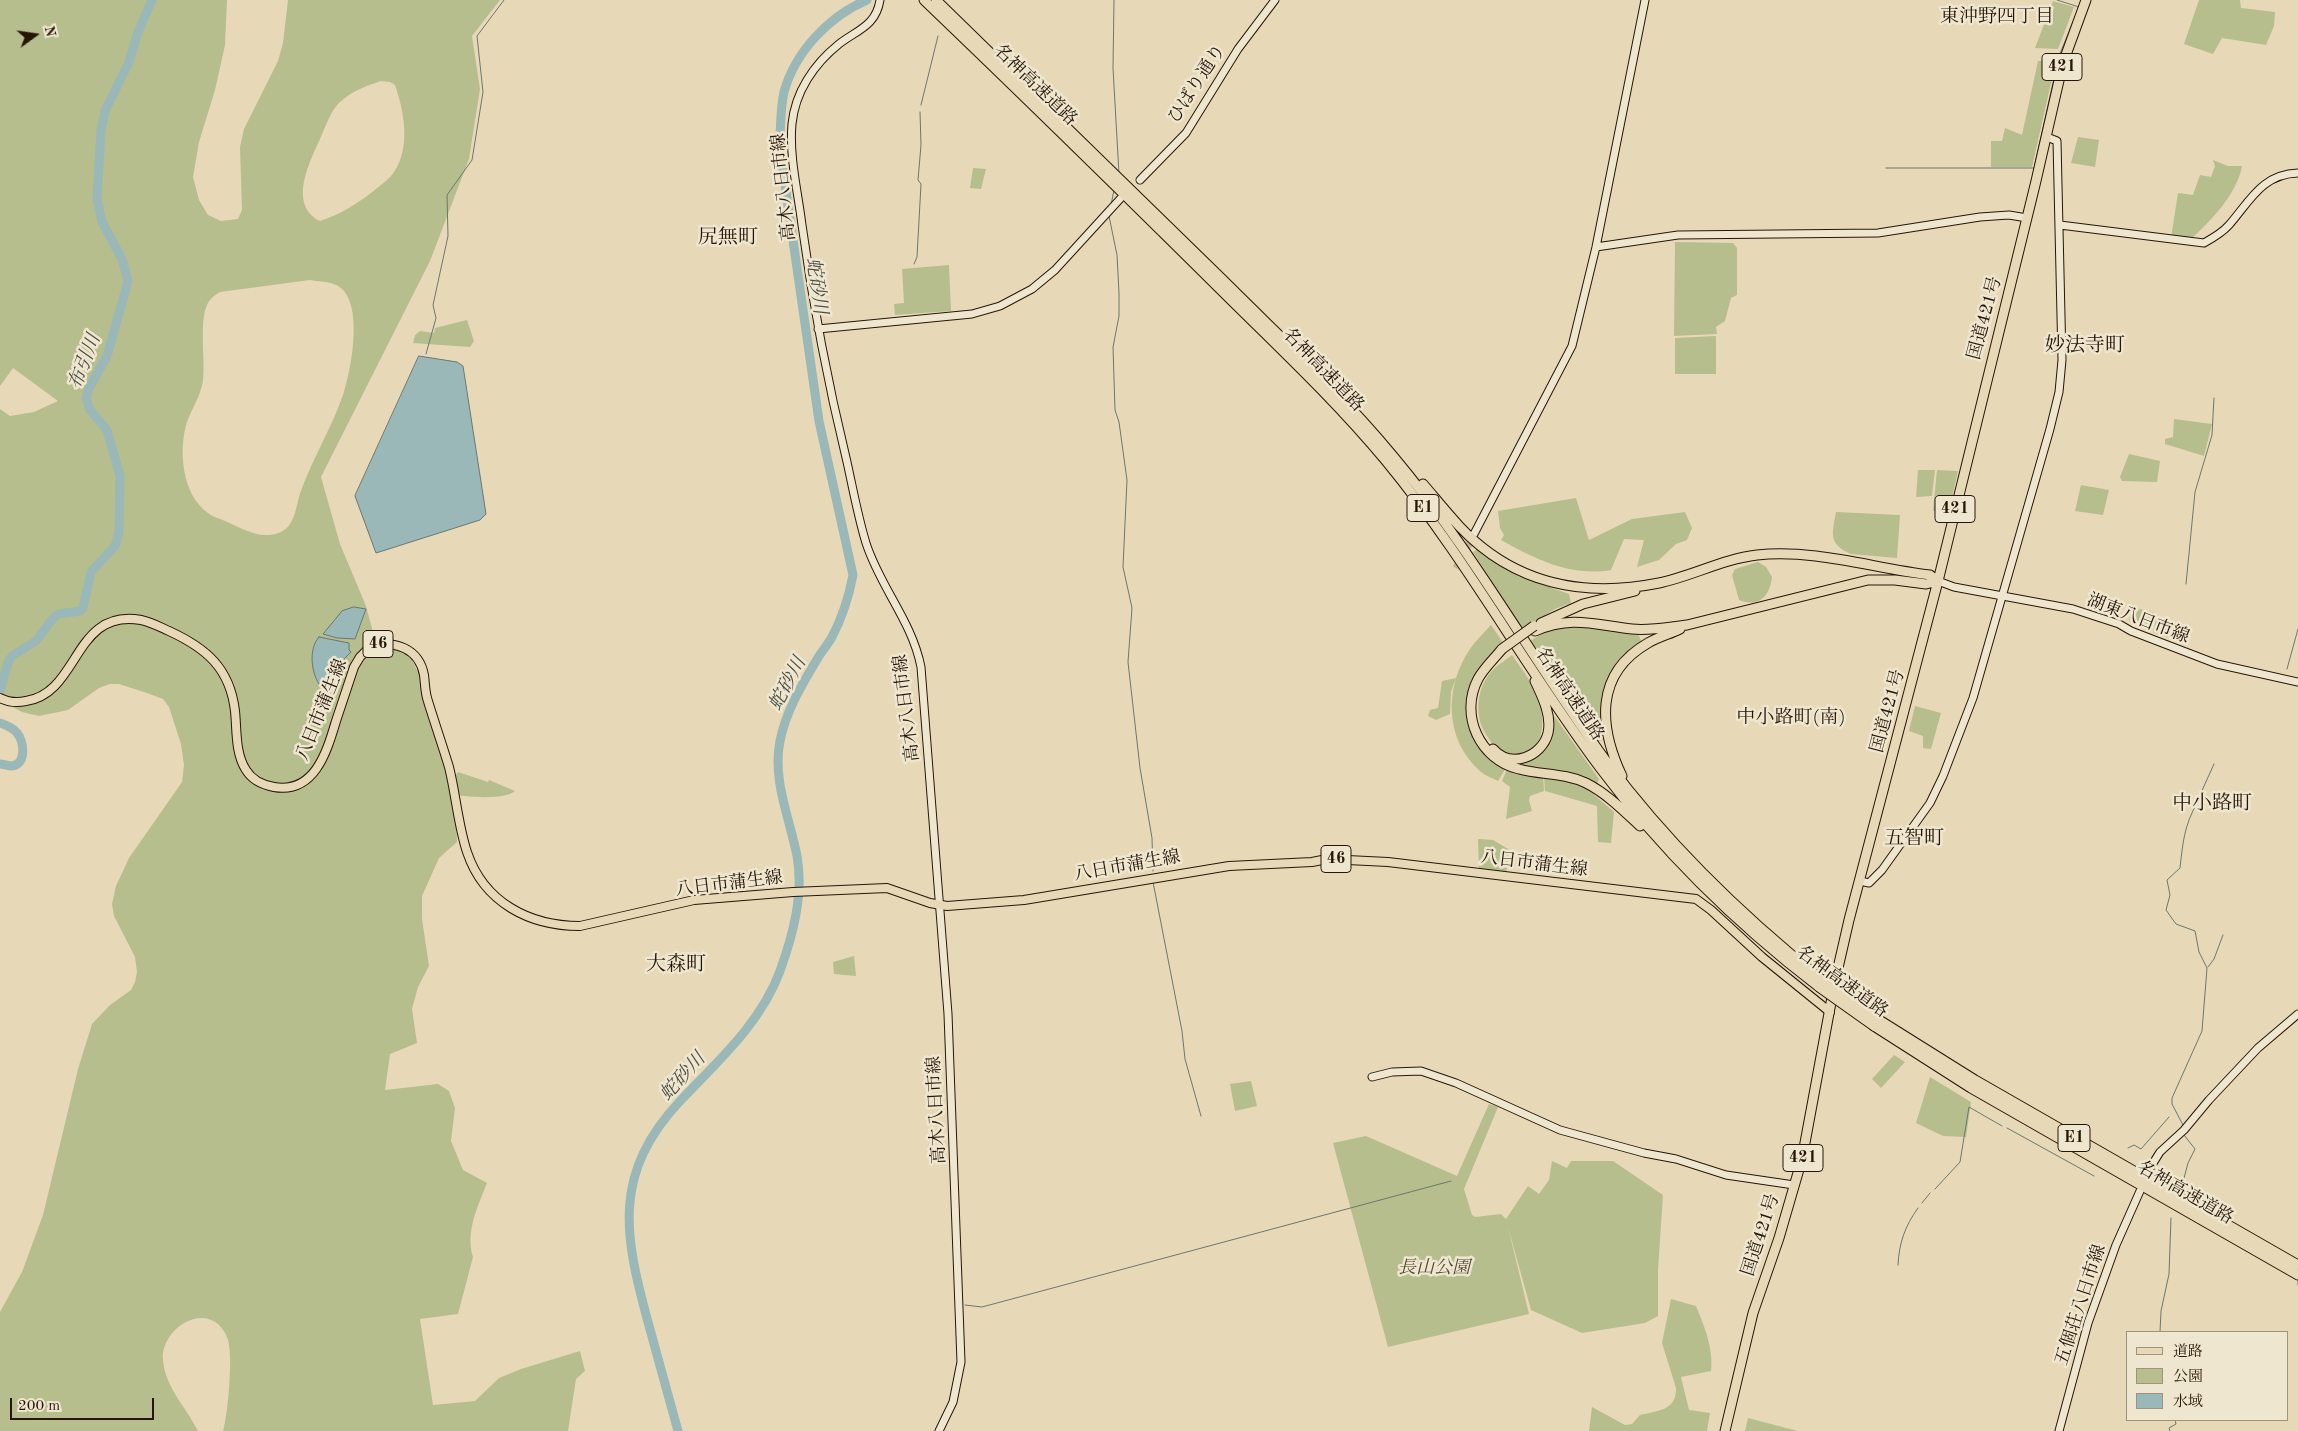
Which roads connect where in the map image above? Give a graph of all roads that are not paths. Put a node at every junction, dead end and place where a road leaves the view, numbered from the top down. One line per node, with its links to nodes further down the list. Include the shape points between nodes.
1 (880, 0): 16 (street, 高木八日市線, via 874,20 838,45 812,71 800,94 792,123 794,162)
2 (924, 0): 7 (highway, 名神高速道路 / E1)
3 (936, 0): 7 (highway, 名神高速道路 / E1)
4 (1275, 0): 11 (street, ひばり通り, via 1238,49 1186,133)
5 (1645, 0): 15 (street)
6 (2086, 0): 9 (highway, 国道421号 / 421, via 2063,63)
7 (960, 28): 8 (highway, 名神高速道路 / E1)
8 (990, 58): 17 (highway, 名神高速道路 / E1); 25 (highway, 名神高速道路 / E1, via 1368,440 1448,542)
9 (2047, 137): 13 (highway, 国道421号 / 421); 14 (street, via 2057,141)
10 (2298, 173): 14 (street, via 2273,178 2260,187 2222,232 2204,243)
11 (1140, 180)
12 (1120, 199): 16 (street, via 1056,270 1032,289 1000,306 972,314)
13 (2027, 218): 15 (street, via 2009,215 1980,217 1878,233 1678,235); 19 (highway, 国道421号 / 421)
14 (2060, 225): 21 (street, via 2062,360 2058,392)
15 (1596, 246): 18 (street, via 1580,322 1569,355)
16 (818, 329): 30 (street, 高木八日市線, via 866,544 918,650)
17 (1338, 395): 20 (highway, via 1461,528 1506,563 1535,578 1589,589); 28 (highway, 名神高速道路 / E1, via 1393,456 1440,516 1554,687)
18 (1474, 534)
19 (1938, 581): 20 (highway, via 1930,575 1811,554 1781,554 1738,560); 21 (street, 湖東八日市線); 22 (highway, via 1926,584 1868,580); 29 (highway, 国道421号 / 421)
20 (1659, 583): 23 (highway, via 1583,604)
21 (2002, 596): 26 (street, 湖東八日市線, via 2073,609 2119,624 2216,664); 29 (street, via 1973,698 1930,803 1882,870 1869,883)
22 (1687, 625): 23 (highway, via 1634,629 1567,621); 28 (highway, via 1636,652 1613,680 1604,718 1607,738)
23 (1535, 628): 24 (highway)
24 (1503, 652): 25 (highway, via 1482,681 1476,696 1475,712 1485,741 1496,753 1518,759 1537,751 1548,732 1544,704); 31 (highway, via 1478,680 1470,712 1474,729 1493,757 1519,769 1567,776 1586,783 1634,820 1682,871)
25 (1526, 659): 31 (highway, 名神高速道路 / E1, via 1630,807 1684,869)
26 (2298, 682)
27 (0, 698): 30 (main road, 八日市蒲生線 / 46, via 21,702 47,694 101,626 118,619 142,620 188,640 209,655 223,672 230,688 238,746 246,770 254,780 268,786 288,787 307,780 318,768 360,657 372,645 397,644 412,654 424,674 424,688 449,767 468,853 475,870 495,896 516,912 545,923 580,926 694,900 887,888)
28 (1629, 790): 32 (highway, 名神高速道路 / E1, via 1664,832 1730,899)
29 (1860, 881): 33 (highway, 国道421号 / 421)
30 (940, 906): 33 (main road, 八日市蒲生線 / 46, via 1024,900 1229,866 1327,859 1388,862 1696,900); 42 (street, 高木八日市線, via 952,1102 961,1362 953,1402)
31 (1722, 906): 32 (highway, 名神高速道路 / E1)
32 (1820, 983): 39 (highway, 名神高速道路 / E1, bridge, via 1875,1022)
33 (1830, 1012): 37 (highway, 国道421号 / 421, via 1802,1159)
34 (2298, 1014): 36 (street, via 2258,1048 2160,1152)
35 (1372, 1077): 37 (street, via 1421,1070 1456,1082 1560,1130 1726,1174)
36 (2150, 1168)
37 (1794, 1185): 43 (highway, 国道421号 / 421, via 1753,1314)
38 (2140, 1191): 44 (street, 五個荘八日市線, via 2116,1245 2088,1323)
39 (2273, 1256): 40 (highway, 名神高速道路 / E1); 41 (highway, 名神高速道路 / E1)
40 (2298, 1266)
41 (2298, 1275)
42 (940, 1431)
43 (1725, 1431)
44 (2059, 1431)

